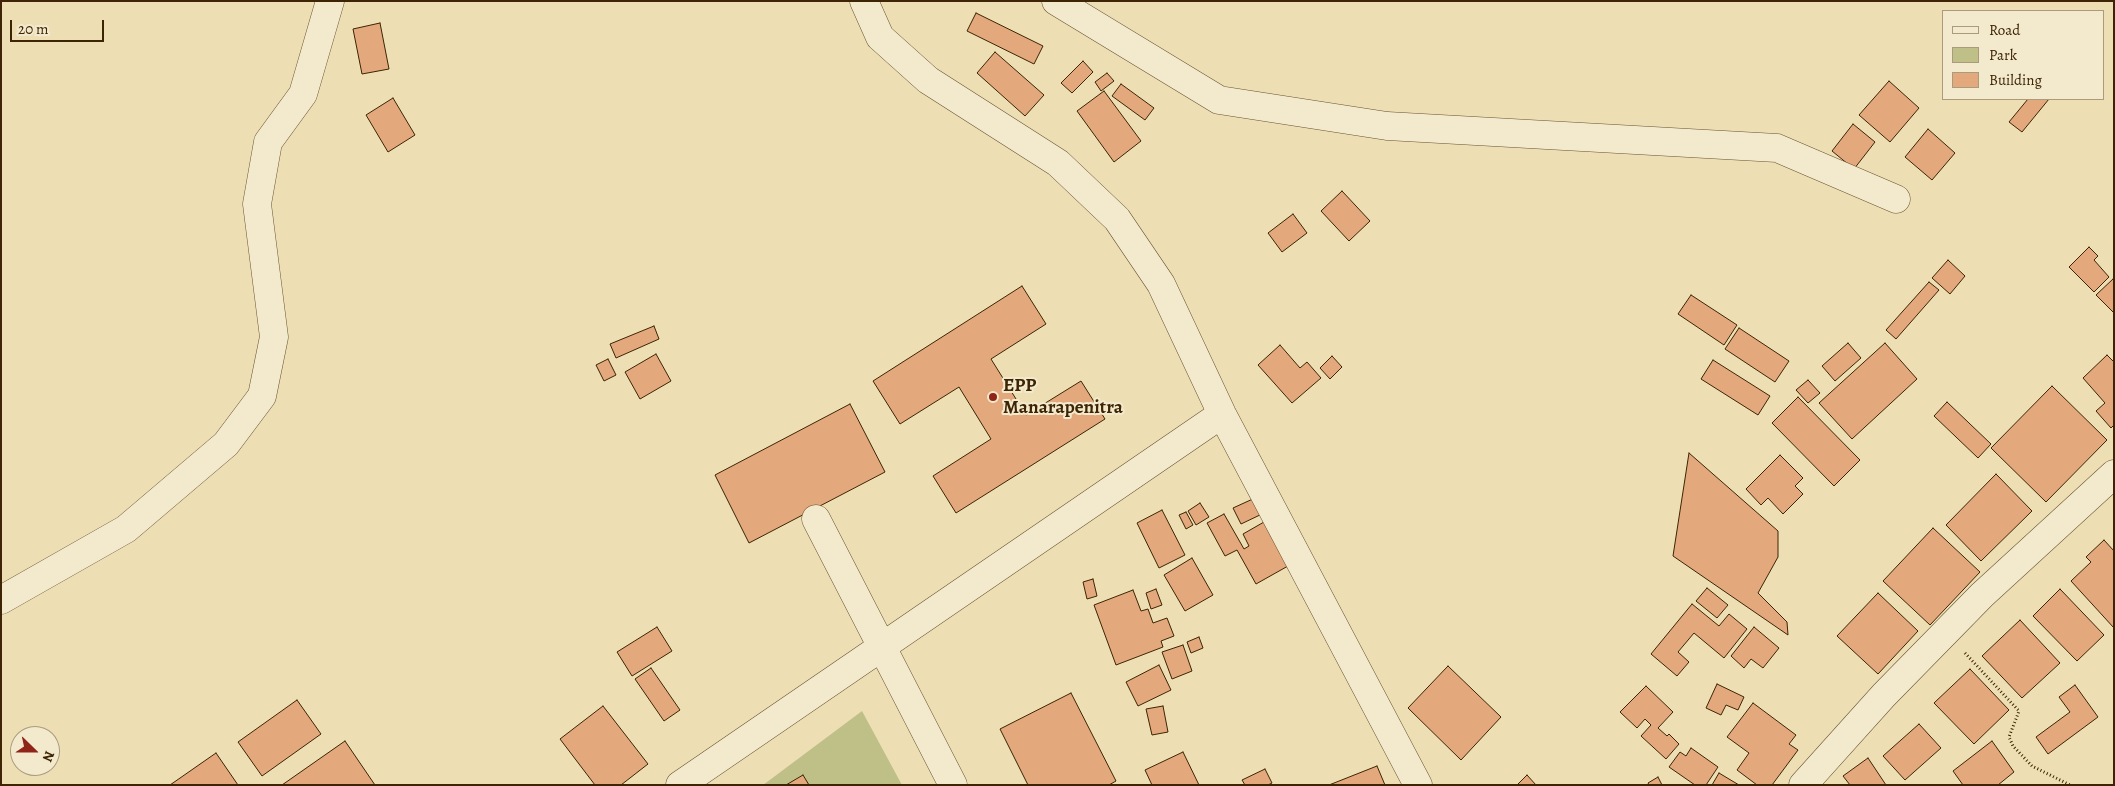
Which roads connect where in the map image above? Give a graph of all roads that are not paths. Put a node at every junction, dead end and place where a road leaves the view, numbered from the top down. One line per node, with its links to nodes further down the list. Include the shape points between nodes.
1 (330, 1): 8 (street, via 303,94 268,142 257,204 274,337 262,396 226,444 126,529)
2 (864, 1): 5 (street, via 880,37 928,80 1058,163 1117,219 1161,284)
3 (1056, 1): 4 (street, via 1219,100 1387,126 1777,148)
4 (1896, 199)
5 (1222, 414): 9 (street); 12 (street)
6 (2114, 474): 13 (street, via 1982,595 1884,695)
7 (816, 519): 9 (street)
8 (1, 600)
9 (881, 648): 10 (street); 11 (street)
10 (680, 785)
11 (953, 785)
12 (1418, 785)
13 (1803, 785)

